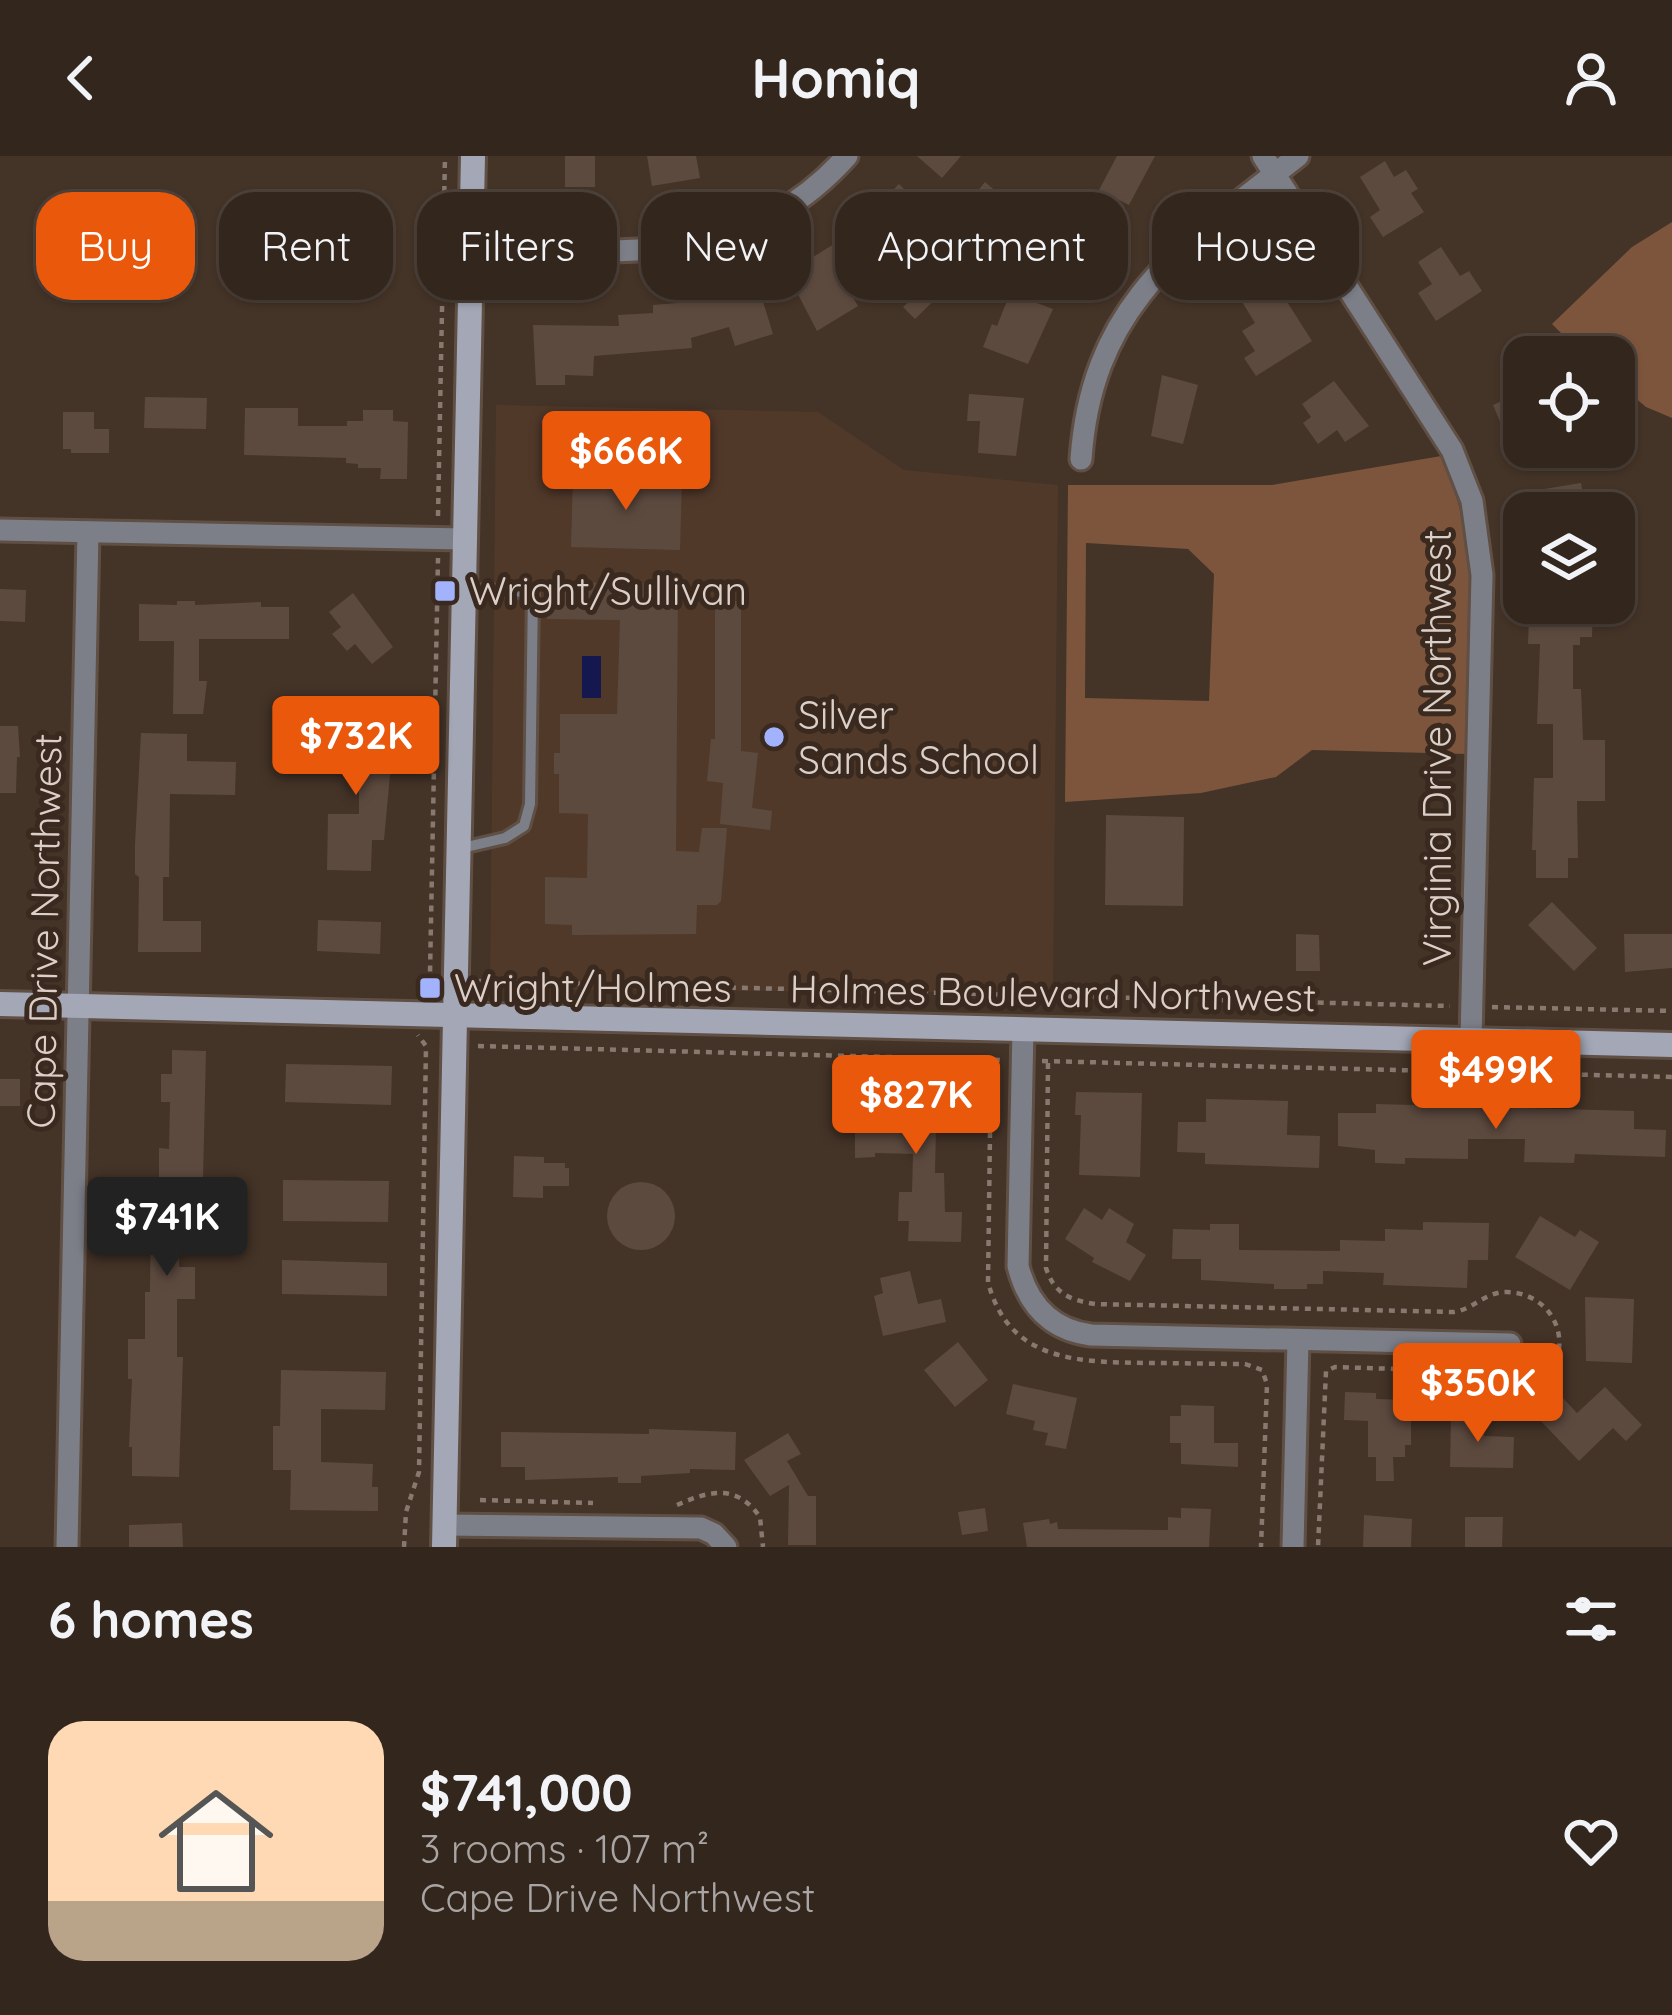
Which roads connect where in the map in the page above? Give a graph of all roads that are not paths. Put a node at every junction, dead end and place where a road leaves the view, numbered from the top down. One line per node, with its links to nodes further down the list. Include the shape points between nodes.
1 (473, 156): 5 (street)
2 (847, 156): 6 (street, via 818,187 753,227 664,250)
3 (1298, 156): 4 (street)
4 (1269, 165): 8 (street, via 1175,253 1124,316 1092,387); 18 (street, Virginia Drive Northwest, via 1435,422 1472,501 1482,575)
5 (472, 192)
6 (617, 250)
7 (470, 300): 11 (street)
8 (1082, 459)
9 (0, 530): 10 (street)
10 (88, 532): 11 (street); 15 (street, Cape Drive Northwest)
11 (465, 539): 12 (street)
12 (464, 590): 13 (street); 13 (lane, via 533,592 530,804 524,826)
13 (459, 849): 16 (street)
14 (0, 1004): 15 (street, Holmes Boulevard Northwest)
15 (79, 1006): 16 (street, Holmes Boulevard Northwest); 23 (street, Cape Drive Northwest)
16 (455, 1014): 17 (street, Holmes Boulevard Northwest); 22 (street)
17 (1023, 1028): 18 (street, Holmes Boulevard Northwest); 20 (street, via 1018,1266 1039,1312 1080,1334)
18 (1471, 1040): 19 (street, Holmes Boulevard Northwest)
19 (1672, 1045)
20 (1298, 1340): 21 (street); 25 (street)
21 (1510, 1344)
22 (445, 1536): 24 (street, via 701,1528)
23 (67, 1547)
24 (726, 1547)
25 (1293, 1547)

